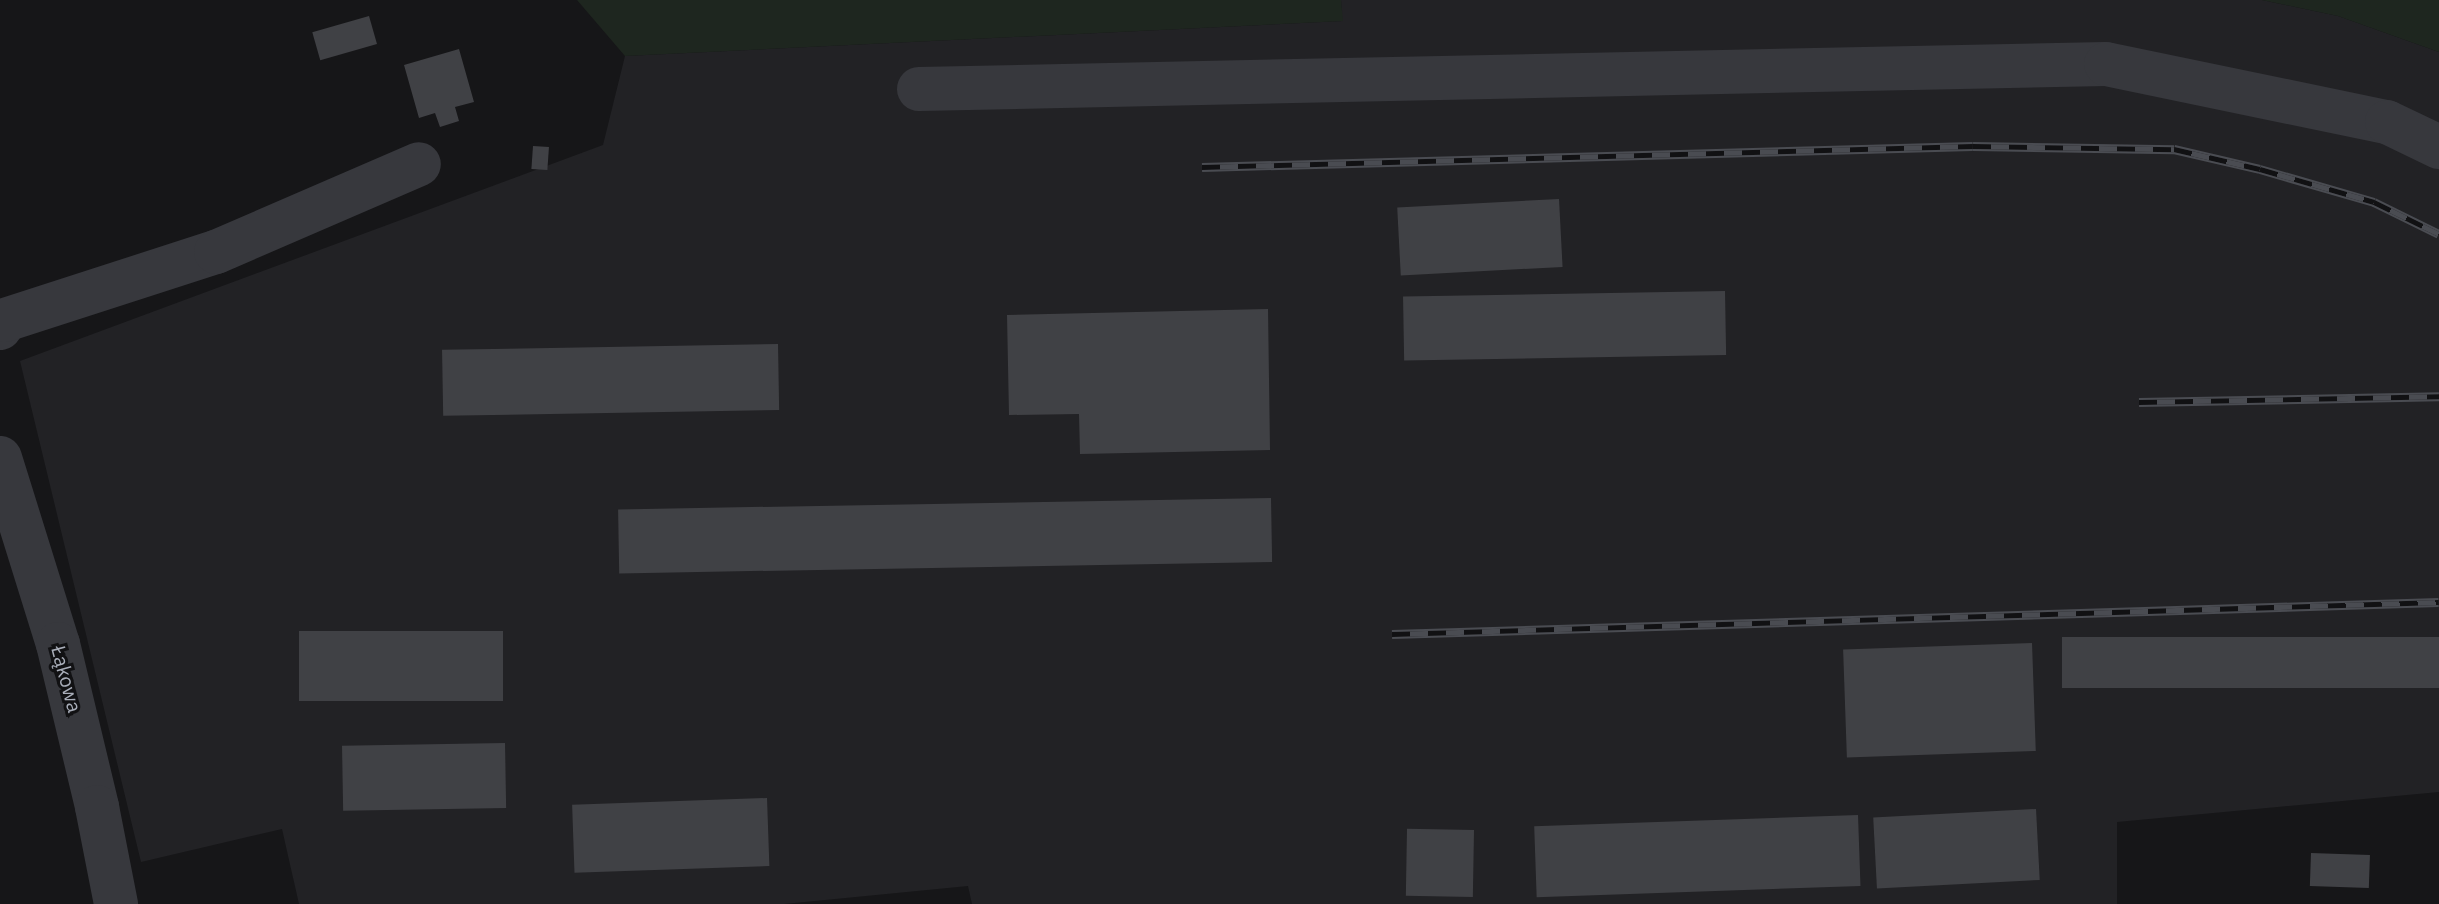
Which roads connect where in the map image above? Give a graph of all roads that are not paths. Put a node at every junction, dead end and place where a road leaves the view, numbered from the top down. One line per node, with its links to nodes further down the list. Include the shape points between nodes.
1 (919, 89): 2 (street, via 2106,64 2387,122)
2 (2439, 147)
3 (419, 164): 4 (street, via 229,247 5,320)
4 (0, 328)
5 (0, 458): 6 (street, Łąkowa, via 61,658)
6 (116, 904)

